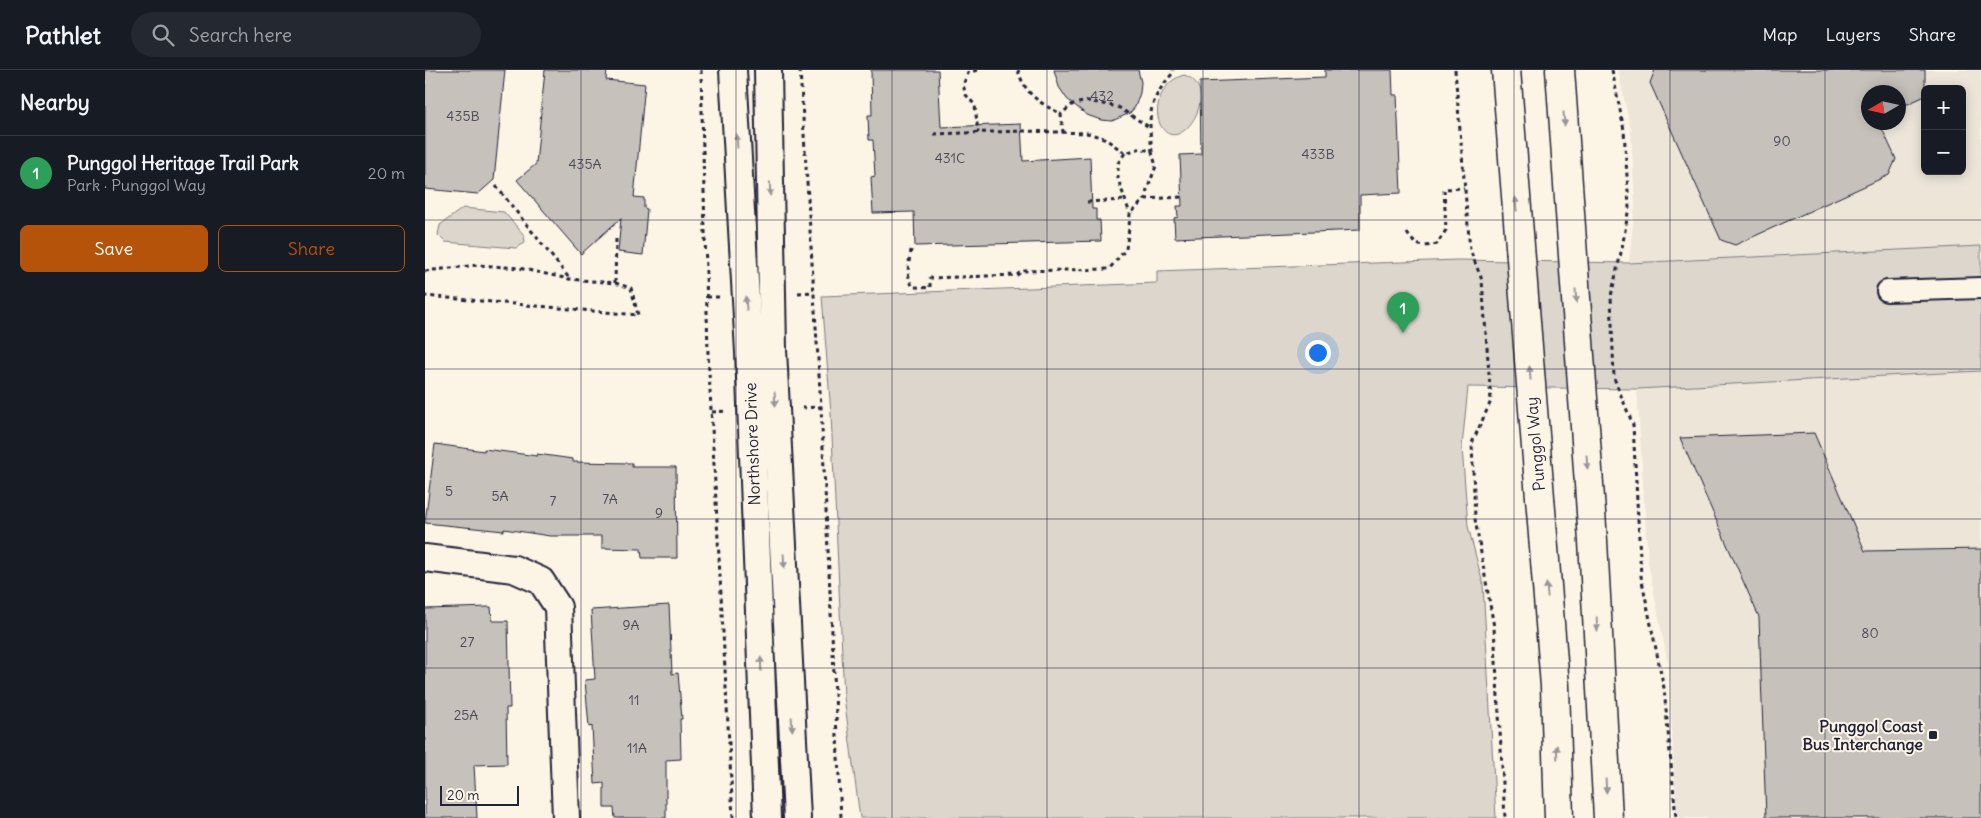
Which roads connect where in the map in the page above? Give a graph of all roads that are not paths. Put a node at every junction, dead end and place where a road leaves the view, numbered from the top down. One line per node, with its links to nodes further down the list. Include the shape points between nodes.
1 (733, 70): 9 (street, Northshore Drive, one-way to 1, via 749,352)
2 (768, 70): 10 (street, Northshore Drive, one-way to 10, via 773,350)
3 (1505, 70): 11 (main road, Punggol Way, one-way to 3, via 1555,686)
4 (1560, 70): 12 (main road, one-way to 12)
5 (1981, 288): 6 (street)
6 (1887, 290)
7 (425, 558): 8 (street, via 514,569 541,581 558,607)
8 (566, 818)
9 (767, 818)
10 (797, 818)
11 (1559, 818)
12 (1608, 818)

